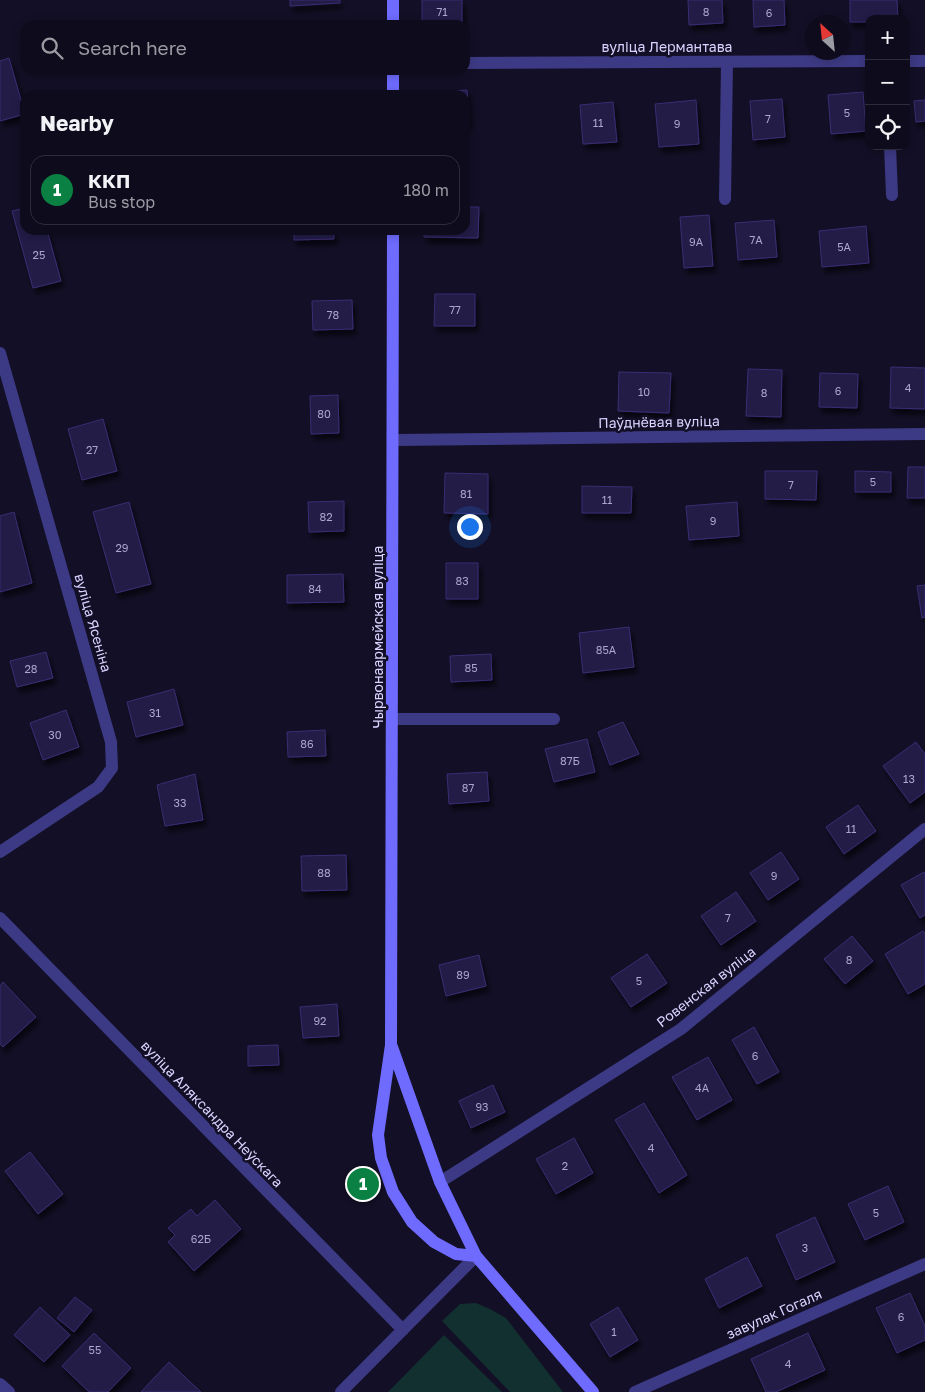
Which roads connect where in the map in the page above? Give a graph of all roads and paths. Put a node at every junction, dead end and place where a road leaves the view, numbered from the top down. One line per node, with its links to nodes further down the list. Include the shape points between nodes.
1 (392, 0): 2 (main road)
2 (393, 20)
3 (865, 61): 6 (street, вуліца Лермантава)
4 (910, 61): 5 (street)
5 (925, 61)
6 (727, 62): 7 (street, вуліца Лермантава); 12 (street)
7 (470, 63)
8 (393, 75): 9 (main road)
9 (393, 90)
10 (890, 150): 11 (street)
11 (892, 194)
12 (726, 199)
13 (393, 235): 16 (main road, Чырвонаармейская вуліца)
14 (0, 352): 20 (street, вуліца Ясеніна, via 111,742 112,768 98,787)
15 (925, 434): 16 (street, Паўднёвая вуліца)
16 (394, 440): 17 (main road, Чырвонаармейская вуліца)
17 (392, 719): 18 (street); 22 (main road, Чырвонаармейская вуліца)
18 (554, 719)
19 (925, 829): 23 (street, Ровенская вуліца, via 681,1029)
20 (0, 852)
21 (0, 918): 26 (street, вуліца Аляксандра Неўскага)
22 (391, 1045): 23 (main road, Чырвонаармейская вуліца); 24 (main road, Чырвонаармейская вуліца, via 378,1135 381,1158 393,1192 412,1222 434,1242 456,1254)
23 (440, 1182): 24 (main road, Чырвонаармейская вуліца)
24 (476, 1256): 26 (street); 30 (main road, Чырвонаармейская вуліца)
25 (925, 1264): 31 (street, завулак Гогаля)
26 (403, 1330): 29 (street)
27 (0, 1384): 28 (street)
28 (9, 1392)
29 (342, 1392)
30 (593, 1392)
31 (635, 1392)

